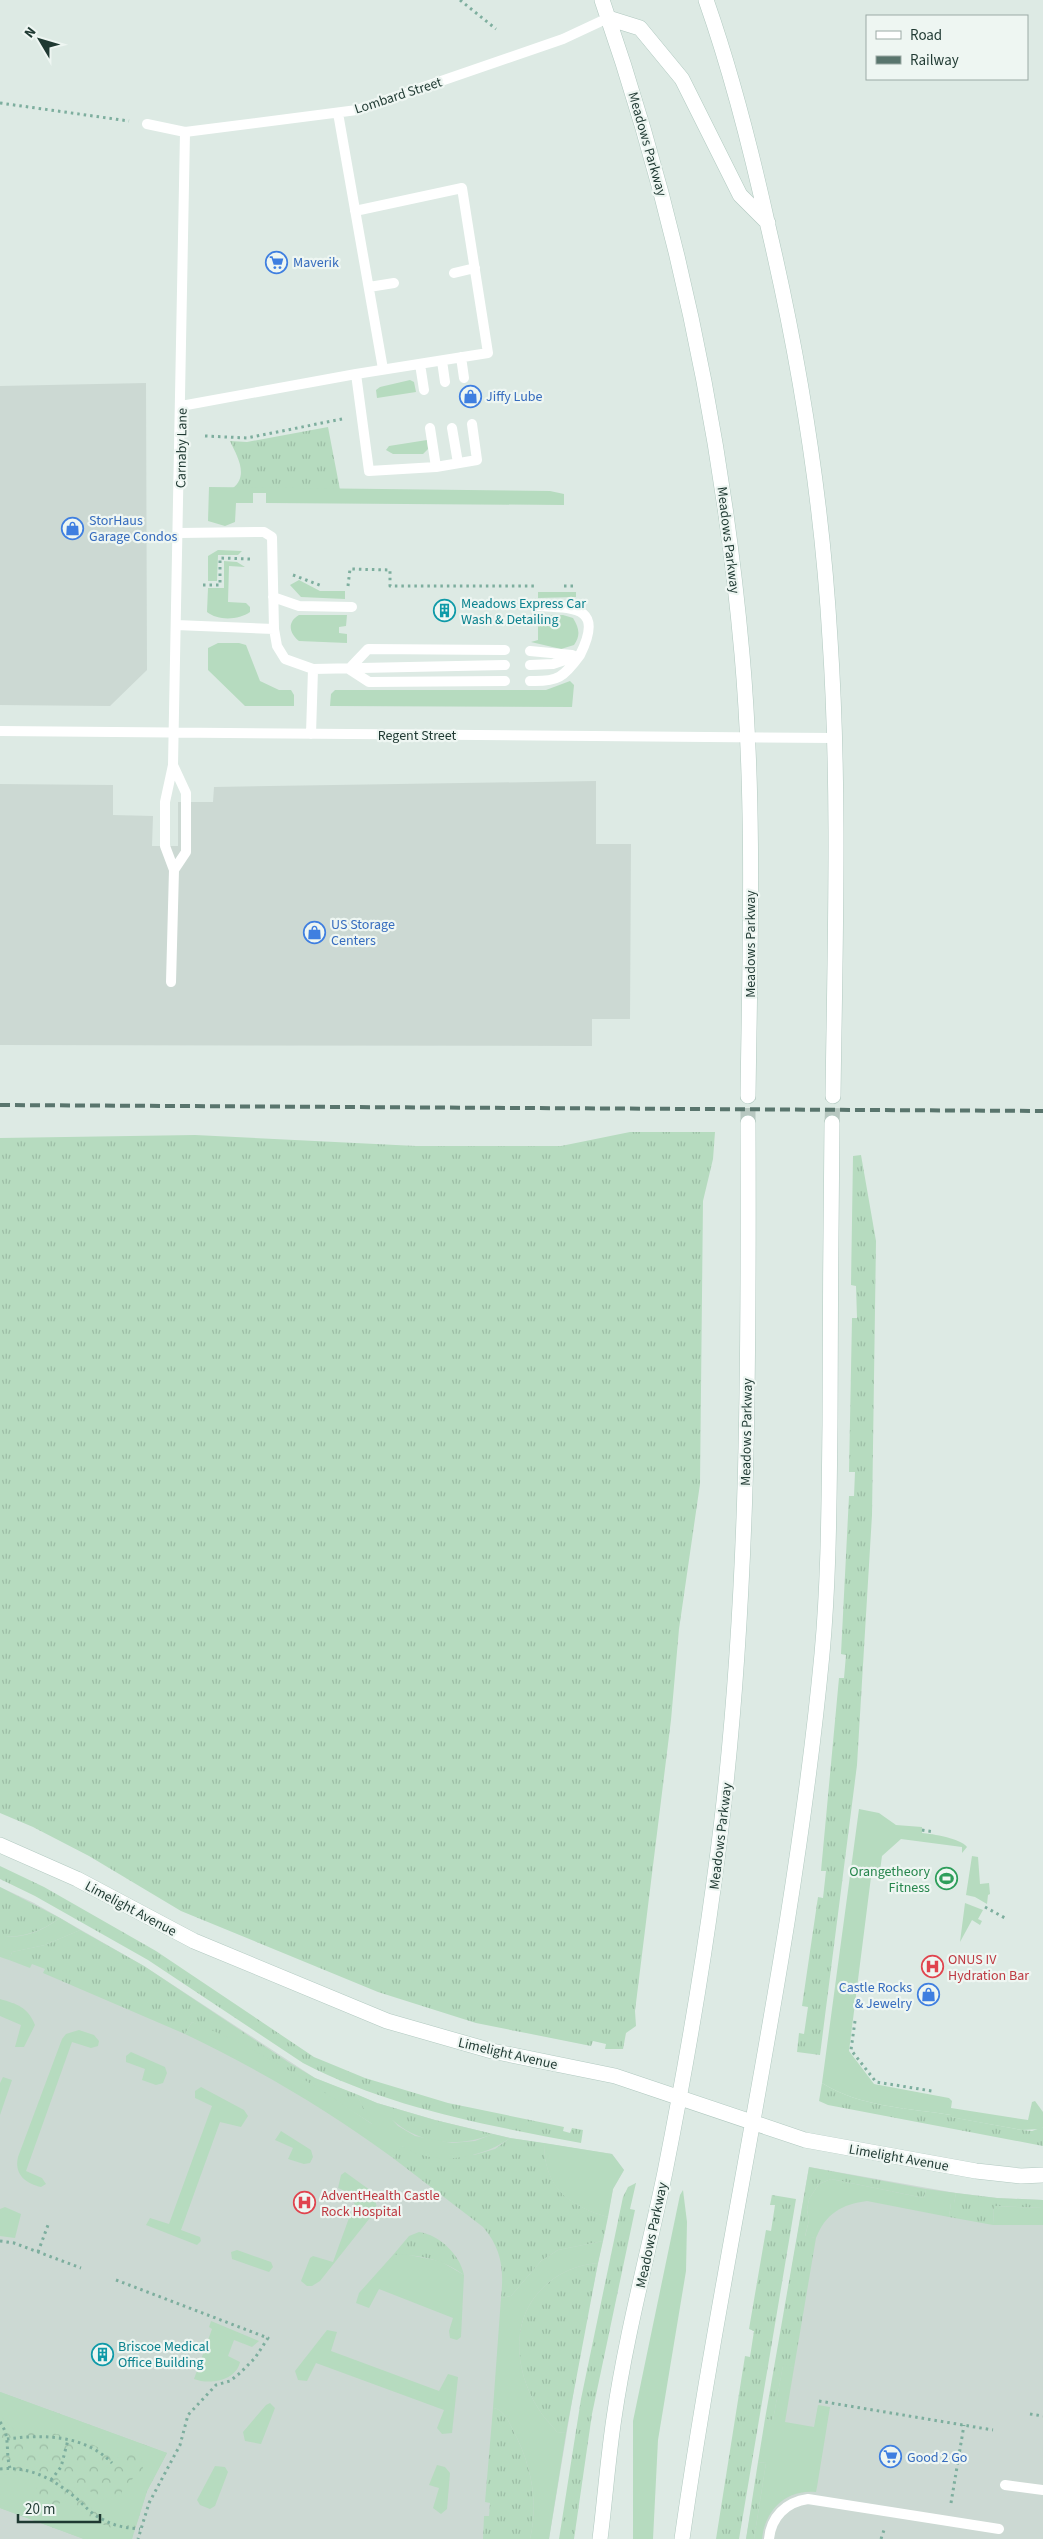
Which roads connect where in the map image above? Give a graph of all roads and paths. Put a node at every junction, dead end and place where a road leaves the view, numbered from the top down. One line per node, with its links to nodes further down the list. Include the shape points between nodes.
1 (460, 0): 5 (path)
2 (602, 0): 4 (main road, Meadows Parkway)
3 (706, 0): 11 (main road, via 741,114)
4 (608, 18): 7 (lane, Lombard Street, via 563,39 357,110); 11 (main road, via 640,28 682,79 740,195); 58 (main road, Meadows Parkway, via 653,160 696,334 727,519)
5 (496, 29)
6 (0, 103): 8 (path)
7 (338, 113): 9 (lane, Lombard Street); 10 (lane)
8 (147, 124): 9 (lane, Lombard Street)
9 (185, 132): 24 (lane, Carnaby Lane)
10 (355, 211): 12 (lane, via 462,188); 15 (lane)
11 (768, 223): 59 (main road, via 802,387 817,491 830,639)
12 (475, 268): 13 (lane); 16 (lane, via 488,353)
13 (454, 273)
14 (394, 283): 15 (lane)
15 (369, 288): 19 (lane)
16 (460, 357): 17 (lane); 21 (lane)
17 (442, 361): 18 (lane); 22 (lane)
18 (420, 364): 19 (lane); 23 (lane)
19 (383, 369): 20 (lane)
20 (356, 374): 24 (lane); 31 (lane, via 369,471)
21 (464, 378)
22 (445, 382)
23 (424, 390)
24 (181, 406): 32 (lane, Carnaby Lane)
25 (350, 417): 29 (path, via 248,438)
26 (472, 424): 30 (lane, via 477,460)
27 (430, 428): 31 (lane)
28 (452, 428): 30 (lane)
29 (205, 436)
30 (458, 463): 31 (lane)
31 (436, 467)
32 (179, 533): 41 (lane, via 264,532 272,537); 44 (lane, Carnaby Lane)
33 (250, 559): 35 (path, via 220,558 220,585)
34 (290, 574): 36 (path, via 322,586)
35 (203, 584)
36 (331, 586)
37 (340, 586): 38 (path, via 350,586 350,569 390,570 390,586)
38 (537, 586)
39 (556, 586): 40 (path)
40 (576, 586)
41 (273, 597): 43 (lane, via 299,606); 45 (lane)
42 (538, 606): 48 (lane, via 573,608 585,614 588,633)
43 (352, 607)
44 (176, 625): 45 (lane); 56 (lane, Carnaby Lane)
45 (274, 629): 51 (lane, via 277,646 284,659)
46 (505, 650): 52 (lane, via 368,649)
47 (530, 651): 48 (lane)
48 (580, 655): 50 (lane, via 553,664); 54 (lane, via 568,673 556,680)
49 (505, 665): 52 (lane)
50 (530, 665)
51 (313, 669): 52 (lane); 57 (lane)
52 (349, 669): 53 (lane, via 370,682)
53 (505, 681)
54 (530, 681)
55 (0, 731): 56 (lane, Regent Street)
56 (174, 731): 57 (lane, Regent Street); 60 (lane, Carnaby Lane)
57 (311, 734): 58 (lane, Regent Street)
58 (747, 736): 59 (lane, Regent Street); 63 (main road, Meadows Parkway, via 750,869)
59 (834, 738): 64 (main road)
60 (173, 765): 61 (lane, Carnaby Lane, via 165,802 164,846); 61 (lane, via 186,793 186,852)
61 (174, 870): 62 (lane)
62 (171, 982)
63 (748, 1096)
64 (833, 1096)
65 (748, 1123): 74 (main road, Meadows Parkway, via 747,1414 738,1655 715,1880)
66 (832, 1123): 75 (main road, via 828,1532 822,1650 801,1826)
67 (922, 1830): 68 (path)
68 (934, 1832)
69 (0, 1845): 74 (main road, Limelight Avenue, via 78,1879 194,1941 380,2018 492,2051 615,2076)
70 (985, 1907): 71 (path)
71 (1005, 1918)
72 (855, 2021): 73 (path, via 851,2050 876,2082)
73 (932, 2091)
74 (679, 2097): 75 (main road, Limelight Avenue); 101 (main road, Meadows Parkway, via 614,2417)
75 (752, 2122): 76 (main road, Limelight Avenue, via 805,2140 909,2159 1021,2176); 102 (main road, via 698,2426)
76 (1043, 2175)
77 (48, 2225): 79 (path)
78 (0, 2241): 79 (path)
79 (38, 2252): 80 (path)
80 (81, 2268)
81 (116, 2280): 98 (path, via 268,2338 240,2373 230,2381 216,2385 188,2415 180,2445 161,2477)
82 (819, 2401): 86 (path)
83 (1030, 2414): 84 (path)
84 (1043, 2416)
85 (0, 2422): 88 (path)
86 (964, 2425): 87 (path); 96 (path)
87 (993, 2430)
88 (8, 2438): 89 (path, via 40,2435); 91 (path)
89 (68, 2440): 90 (path, via 90,2446); 93 (path, via 61,2467)
90 (112, 2463)
91 (10, 2468): 92 (path); 93 (path, via 30,2471)
92 (0, 2470)
93 (51, 2480): 98 (path, via 101,2519 126,2528)
94 (1006, 2485): 95 (lane)
95 (1043, 2490)
96 (950, 2510)
97 (999, 2528): 103 (lane, via 808,2499 786,2506 776,2516)
98 (140, 2529): 100 (path)
99 (883, 2530): 104 (path)
100 (138, 2539)
101 (600, 2539)
102 (682, 2539)
103 (769, 2539)
104 (882, 2539)

